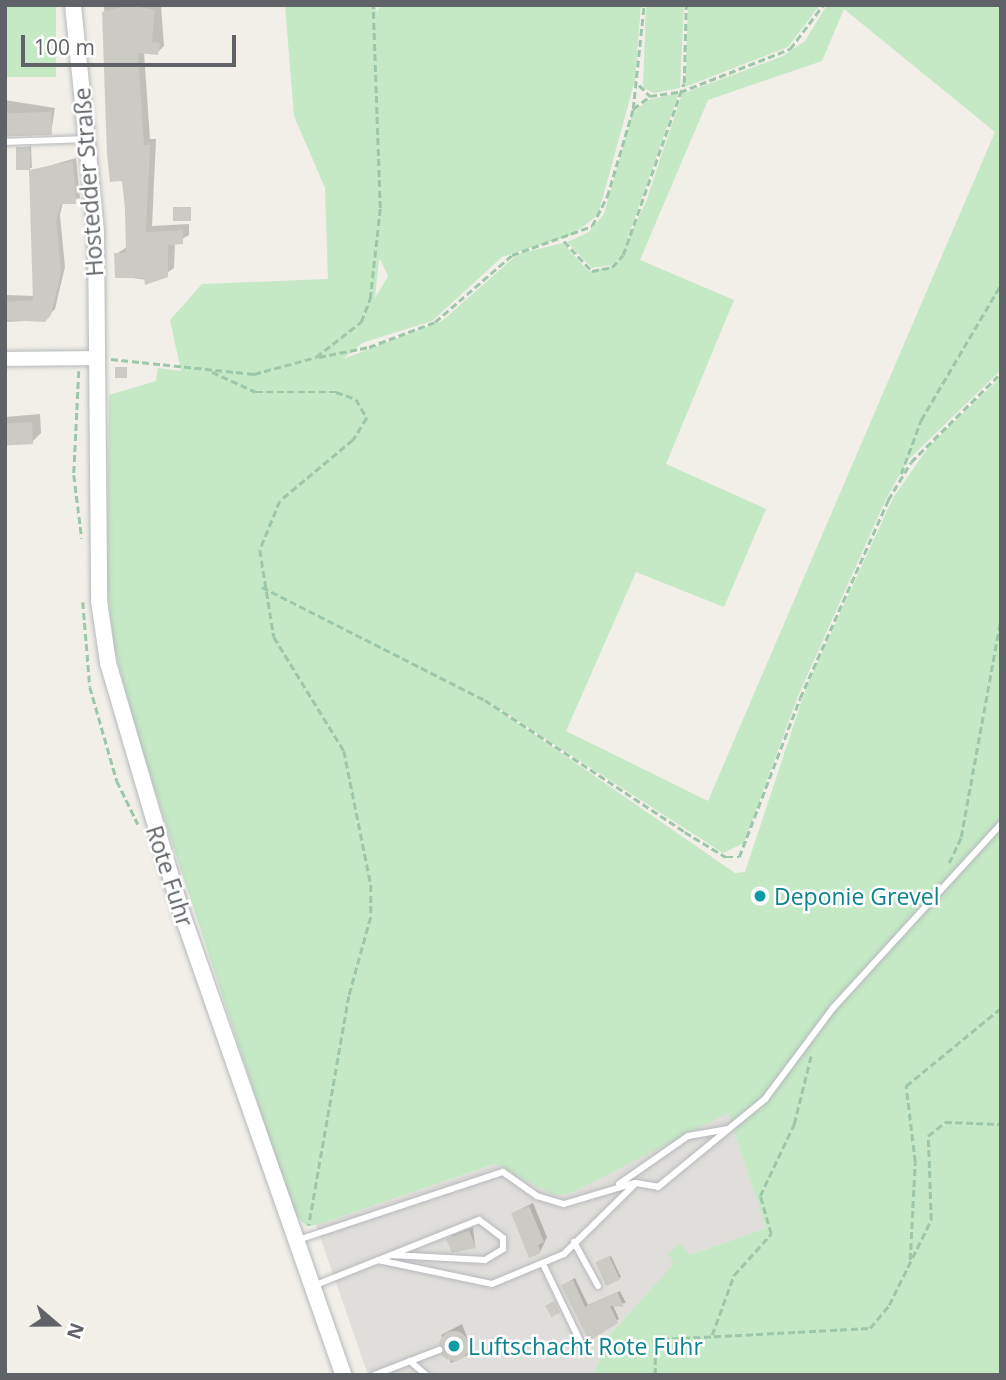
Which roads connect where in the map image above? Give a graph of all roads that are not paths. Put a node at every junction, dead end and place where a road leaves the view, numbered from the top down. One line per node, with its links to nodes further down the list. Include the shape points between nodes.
1 (73, 5): 2 (main road, Hostedder Straße)
2 (87, 139): 3 (lane); 4 (main road, Hostedder Straße)
3 (5, 142)
4 (98, 358): 5 (street); 10 (main road, Rote Fuhr, via 99,601 108,663 178,902)
5 (5, 359)
6 (1001, 824): 7 (lane, via 833,1008 782,1082)
7 (728, 1129): 8 (lane, via 659,1187); 9 (lane, via 688,1136)
8 (636, 1183): 9 (lane); 11 (lane)
9 (617, 1185): 10 (lane, via 564,1204 550,1202 503,1172)
10 (295, 1241): 16 (main road, Rote Fuhr)
11 (574, 1242): 14 (lane); 15 (lane)
12 (391, 1255): 12 (lane, via 485,1259 503,1249 503,1238 479,1220); 13 (lane)
13 (378, 1260): 14 (lane, via 492,1284); 16 (lane)
14 (544, 1266): 17 (lane)
15 (598, 1286)
16 (311, 1287): 20 (main road, Rote Fuhr)
17 (583, 1347)
18 (439, 1350): 19 (lane)
19 (410, 1361): 21 (lane); 22 (lane)
20 (343, 1375)
21 (374, 1375)
22 (426, 1375)

